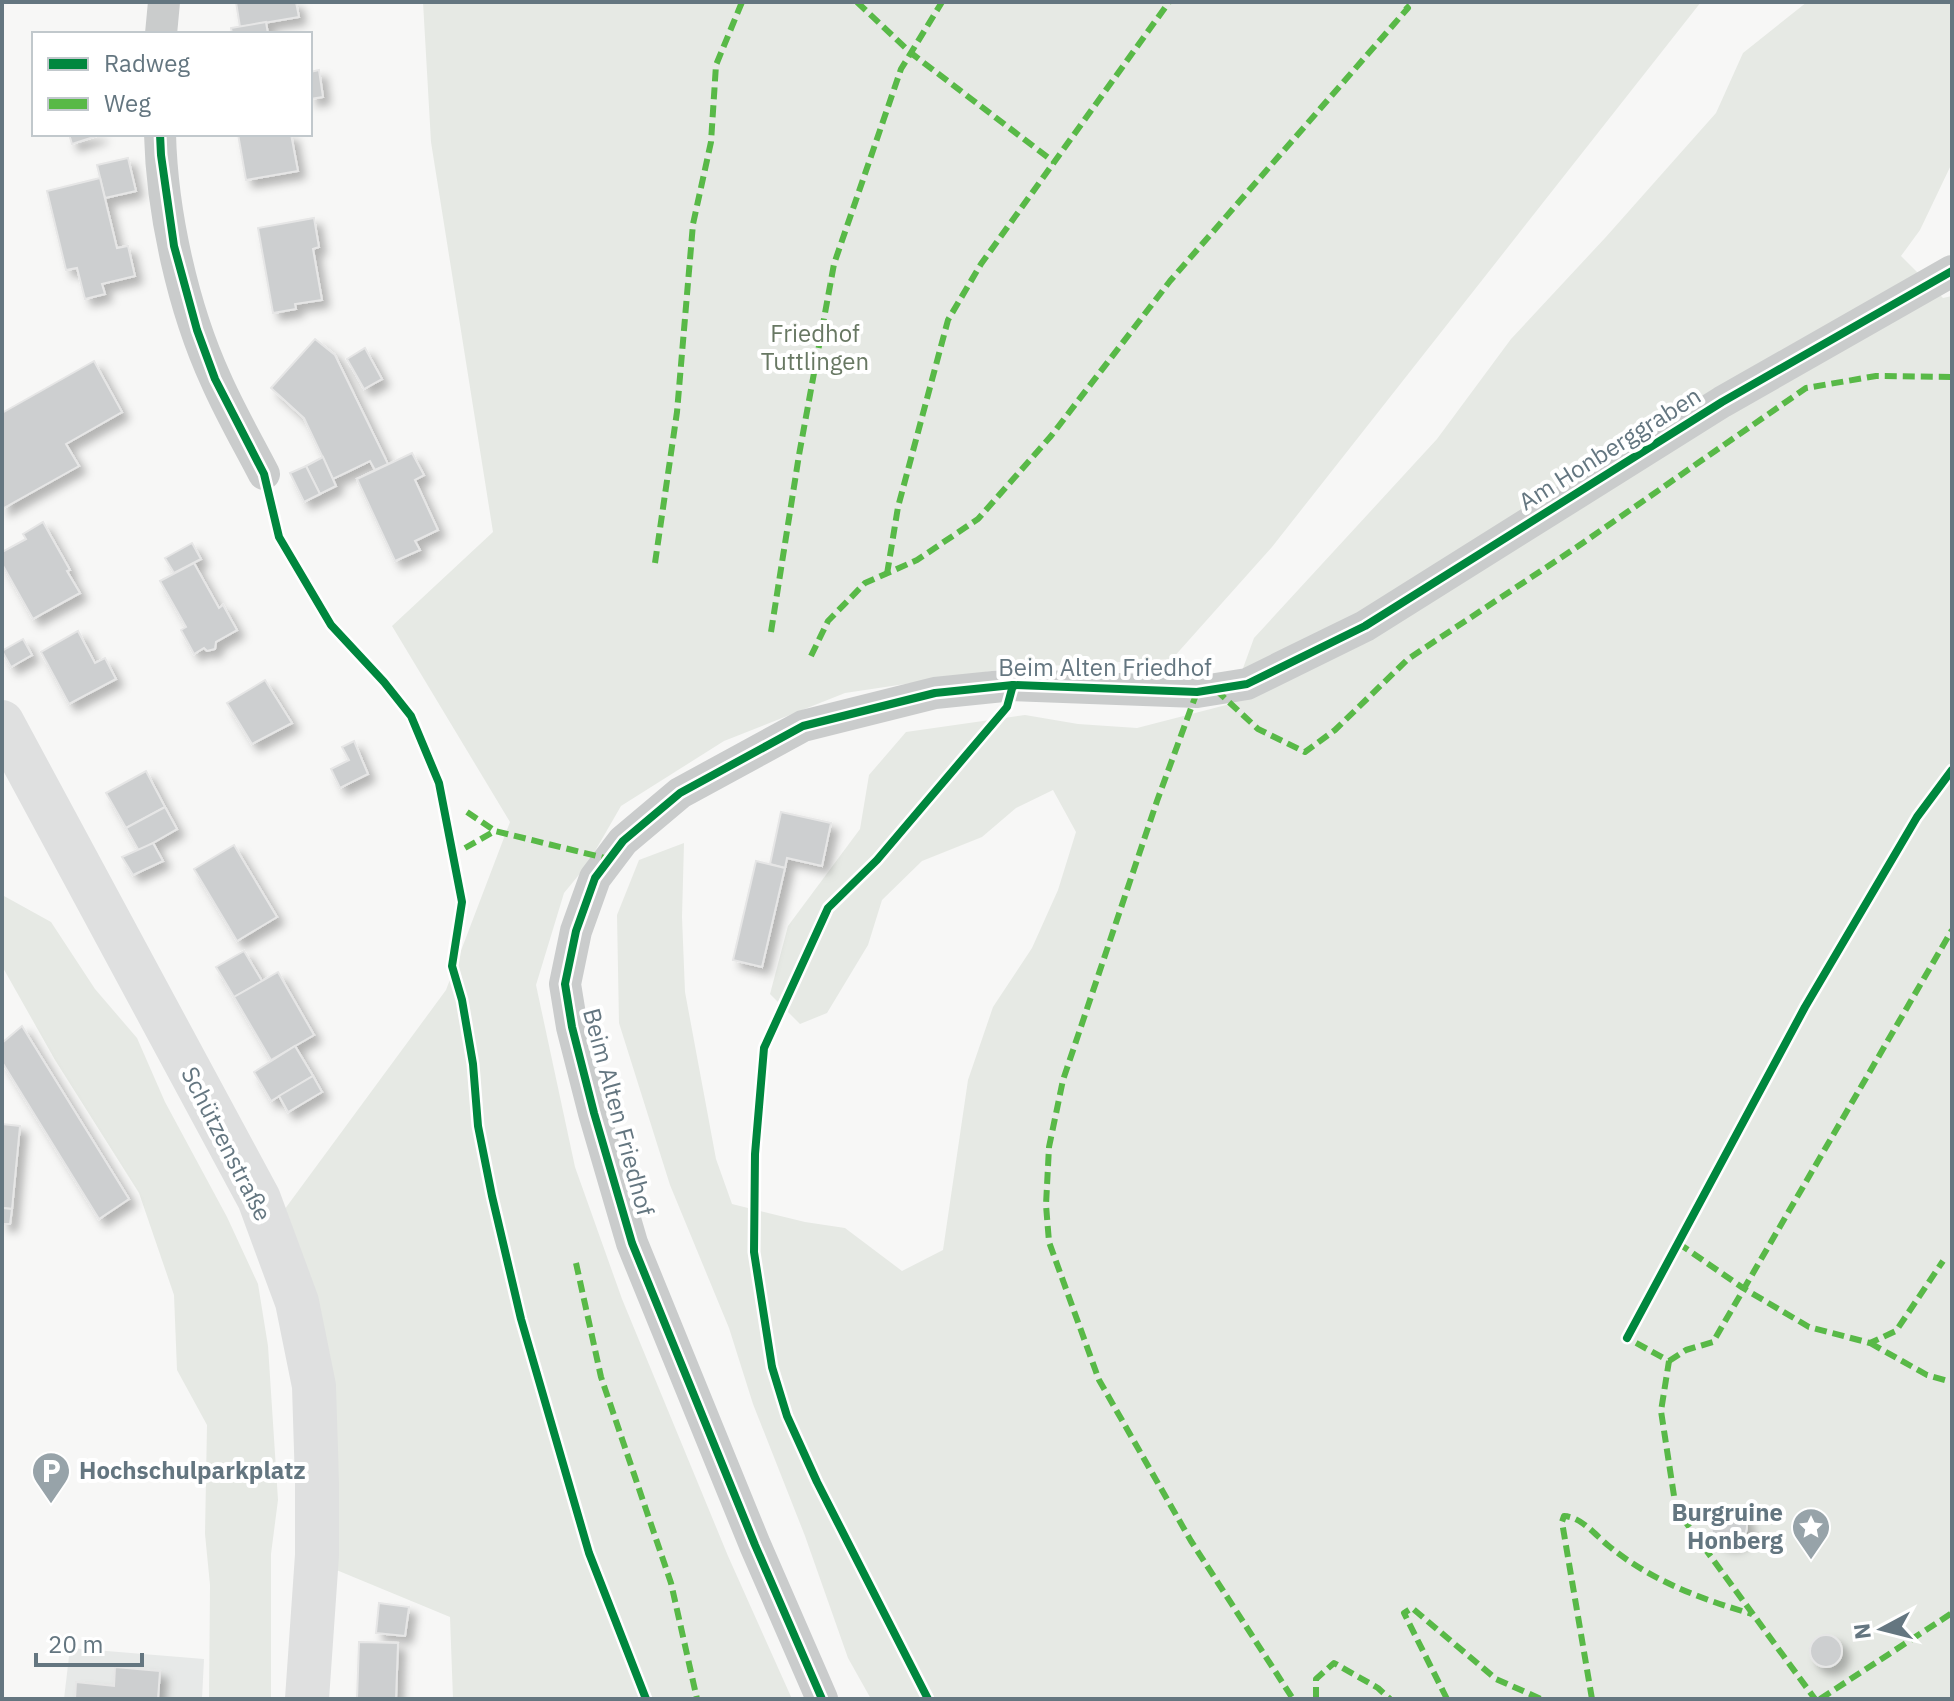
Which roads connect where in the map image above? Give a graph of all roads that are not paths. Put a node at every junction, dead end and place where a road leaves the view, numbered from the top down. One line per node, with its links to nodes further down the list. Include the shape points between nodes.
1 (164, 2): 2 (street)
2 (161, 32)
3 (160, 136): 5 (street, via 174,246 197,330 215,379)
4 (1952, 271): 6 (street, Am Honberggraben, via 1722,402 1365,626)
5 (264, 474)
6 (1292, 664): 9 (street, Beim Alten Friedhof, via 1247,684 1216,690 1013,685 935,693 822,719 680,793 623,841 595,878 565,984 594,1113 632,1243)
7 (2, 722): 8 (street, Schützenstraße, via 259,1199 297,1302 314,1386 317,1483)
8 (307, 1699)
9 (822, 1699)

